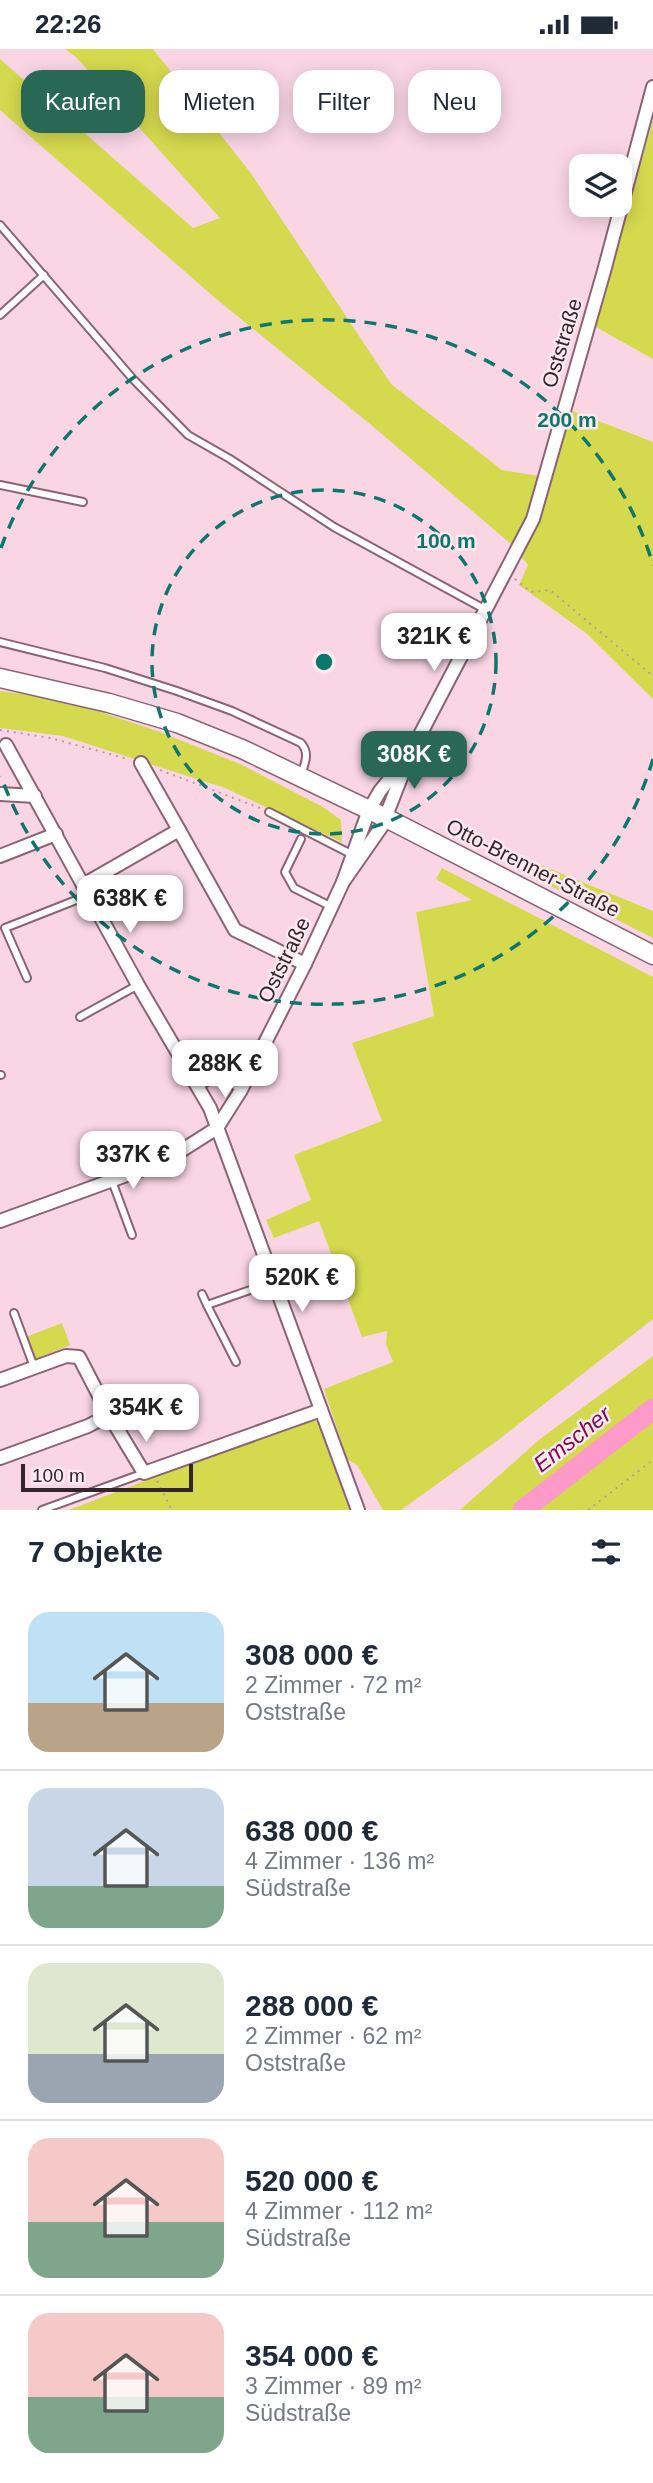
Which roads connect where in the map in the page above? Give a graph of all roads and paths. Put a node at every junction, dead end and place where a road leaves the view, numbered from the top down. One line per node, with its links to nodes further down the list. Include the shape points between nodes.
1 (653, 87): 7 (street, Oststraße, via 533,519)
2 (0, 225): 3 (lane)
3 (44, 275): 4 (lane); 8 (lane, via 188,435 334,527)
4 (0, 315)
5 (0, 485): 6 (lane)
6 (83, 502)
7 (506, 572): 8 (street, Oststraße); 10 (path, via 531,592 550,590)
8 (486, 610): 13 (street, Oststraße)
9 (0, 642): 15 (lane, via 105,669 232,711 301,743 307,756)
10 (653, 676)
11 (0, 678): 15 (main road, Otto-Brenner-Straße, via 177,723)
12 (6, 745): 17 (street)
13 (411, 752): 19 (street, Oststraße); 19 (street, Oststraße, via 380,791)
14 (141, 763): 20 (street)
15 (300, 777): 19 (main road, Otto-Brenner-Straße)
16 (0, 794): 17 (street)
17 (35, 796): 21 (street)
18 (269, 811): 23 (lane)
19 (377, 814): 23 (street, Oststraße); 25 (street, Oststraße); 28 (main road, Otto-Brenner-Straße)
20 (179, 830): 26 (street); 29 (street, via 235,930)
21 (56, 834): 24 (street); 26 (street)
22 (301, 839): 27 (lane, via 285,872 294,888)
23 (353, 855): 25 (street, Oststraße)
24 (0, 856)
25 (344, 882): 27 (street, Oststraße)
26 (86, 890): 30 (lane, via 5,928); 31 (street)
27 (332, 907): 29 (street, Oststraße)
28 (653, 955)
29 (305, 964): 34 (street, Oststraße)
30 (27, 978)
31 (138, 985): 32 (lane); 33 (street)
32 (80, 1017)
33 (198, 1088): 34 (lane, via 220,1076); 35 (street)
34 (241, 1090): 35 (street, Oststraße)
35 (217, 1128): 36 (street, via 165,1161); 39 (street)
36 (112, 1181): 37 (street); 38 (lane)
37 (0, 1221)
38 (132, 1235)
39 (273, 1282): 41 (lane); 46 (street)
40 (202, 1294): 41 (lane)
41 (206, 1305): 43 (lane)
42 (14, 1313): 44 (lane)
43 (236, 1362)
44 (34, 1367): 45 (street); 47 (street, via 66,1356 79,1357)
45 (0, 1380)
46 (321, 1410): 50 (street); 53 (street)
47 (109, 1415): 48 (street); 50 (street)
48 (0, 1458)
49 (653, 1460): 54 (path)
50 (148, 1472): 51 (lane); 52 (path)
51 (42, 1510)
52 (172, 1510)
53 (358, 1510)
54 (588, 1510)

